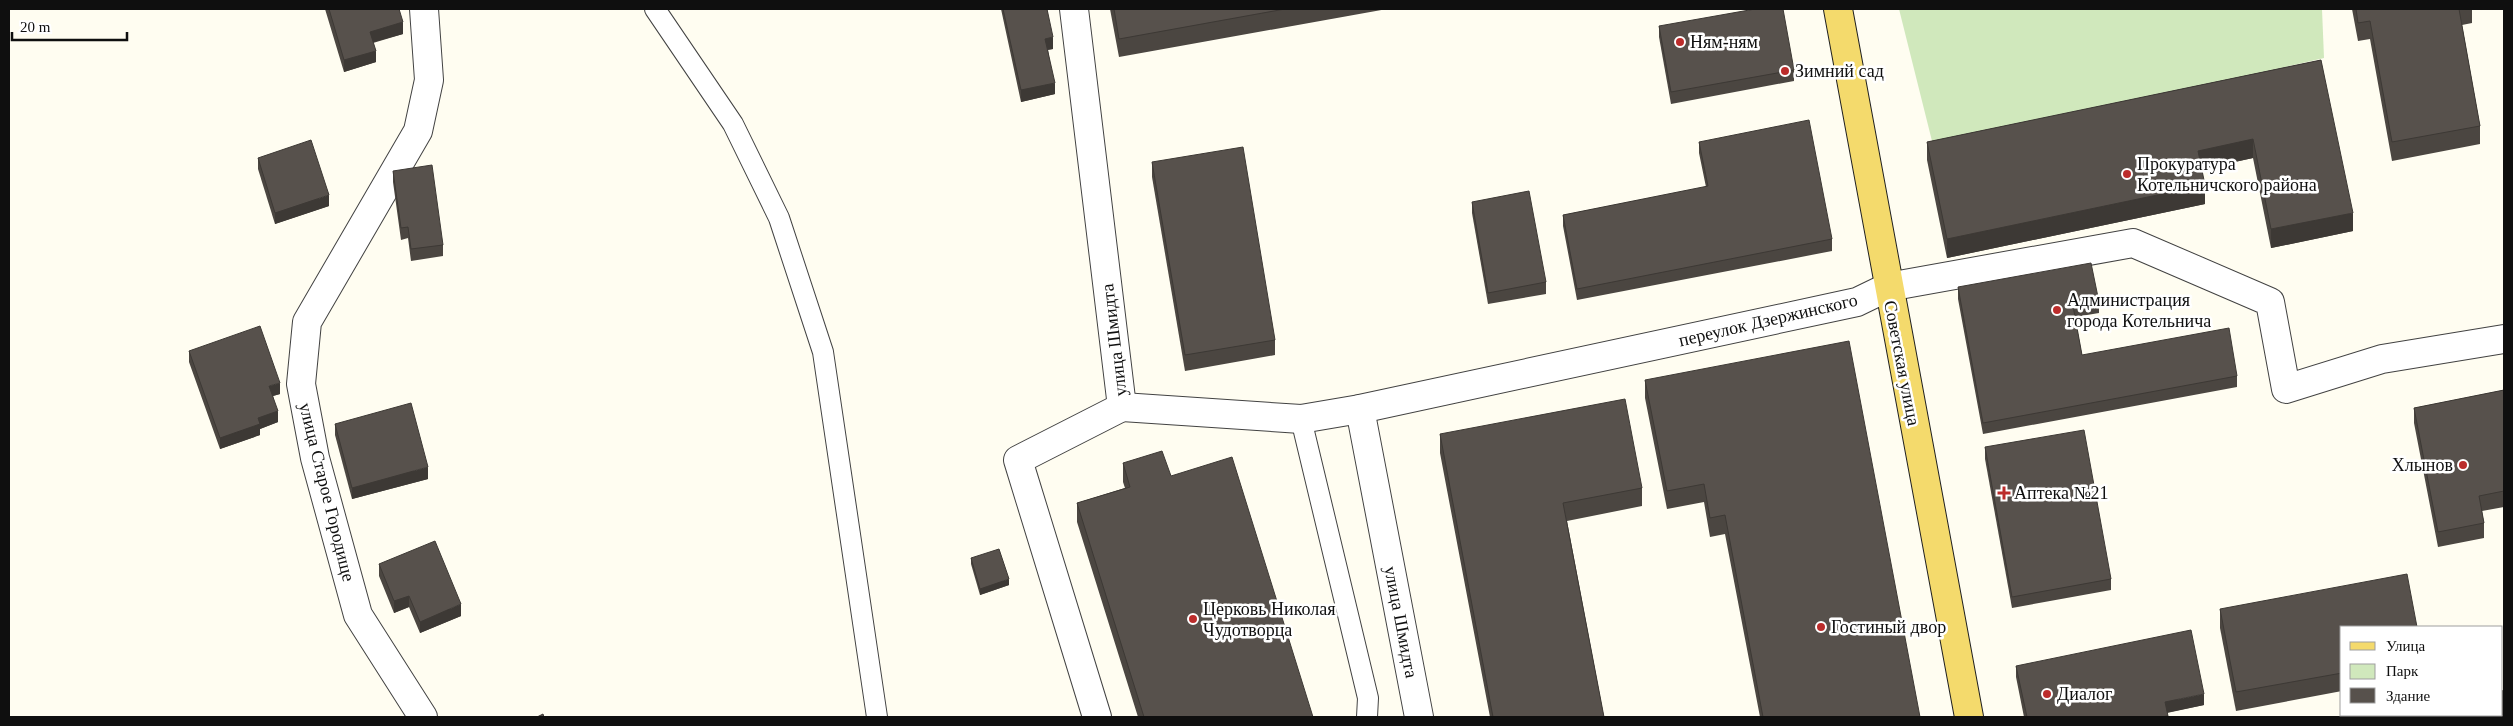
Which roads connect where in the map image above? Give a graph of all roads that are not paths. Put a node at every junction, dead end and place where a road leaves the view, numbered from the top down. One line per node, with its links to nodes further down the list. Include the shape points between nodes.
1 (424, 9): 10 (street, улица Старое Городище, via 429,80 418,131 307,322 301,384 315,458 358,615)
2 (654, 9): 11 (lane, via 733,124 779,218 823,352)
3 (1074, 9): 7 (street, улица Шмидта)
4 (1838, 9): 5 (main road, Советская улица)
5 (1888, 287): 6 (street, переулок Дзержинского, via 2134,243 2270,302 2286,389 2382,359); 8 (street, переулок Дзержинского, via 1858,302); 15 (main road, Советская улица)
6 (2504, 339)
7 (1122, 407): 9 (street, переулок Дзержинского); 12 (street, улица Шмидта, via 1018,460)
8 (1360, 409): 9 (street, переулок Дзержинского); 14 (street, улица Шмидта)
9 (1301, 419): 13 (lane, via 1368,698)
10 (423, 717)
11 (877, 717)
12 (1097, 717)
13 (1366, 717)
14 (1420, 717)
15 (1969, 717)

